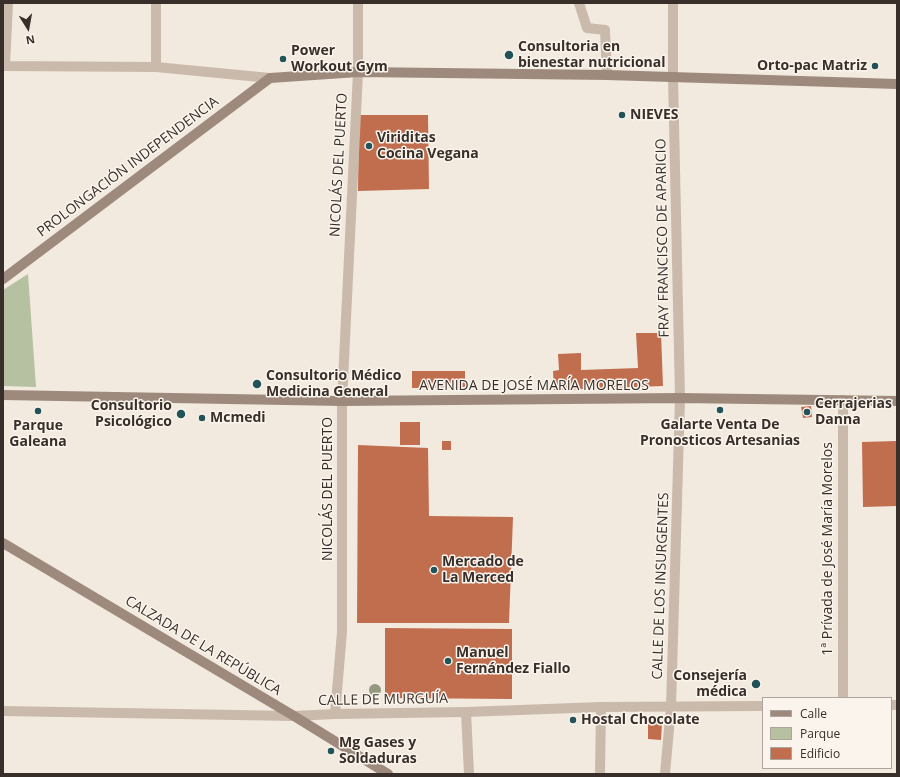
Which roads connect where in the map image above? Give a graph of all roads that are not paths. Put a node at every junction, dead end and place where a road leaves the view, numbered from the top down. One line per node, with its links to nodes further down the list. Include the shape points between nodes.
1 (8, 3): 6 (street)
2 (156, 3): 7 (street)
3 (358, 3): 8 (street, NICOLÁS DEL PUERTO)
4 (578, 3): 9 (street, via 587,28 605,30)
5 (673, 3): 10 (street, FRAY FRANCISCO DE APARICIO)
6 (4, 66): 7 (street)
7 (156, 67): 11 (street)
8 (358, 72): 9 (main road); 11 (main road); 17 (street, NICOLÁS DEL PUERTO)
9 (607, 75): 10 (main road)
10 (673, 77): 12 (main road); 15 (street, FRAY FRANCISCO DE APARICIO)
11 (270, 78): 13 (main road, PROLONGACIÓN INDEPENDENCIA)
12 (897, 84)
13 (3, 279)
14 (3, 395): 17 (main road, AVENIDA DE JOSÉ MARÍA MORELOS)
15 (680, 398): 16 (main road, AVENIDA DE JOSÉ MARÍA MORELOS); 17 (main road, AVENIDA DE JOSÉ MARÍA MORELOS); 23 (street, CALLE DE LOS INSURGENTES)
16 (843, 400): 18 (main road, AVENIDA DE JOSÉ MARÍA MORELOS); 20 (street, 1ª Prívada de José María Morelos)
17 (342, 401): 26 (street, NICOLÁS DEL PUERTO, via 342,632)
18 (897, 401)
19 (3, 543): 27 (main road, CALZADA DE LA REPÚBLICA)
20 (843, 697)
21 (762, 706): 23 (street, CALLE DE MURGUÍA)
22 (601, 707): 23 (street, CALLE DE MURGUÍA); 25 (street, CALLE DE MURGUÍA); 30 (street)
23 (672, 707): 31 (street, CALLE DE LOS INSURGENTES)
24 (3, 711): 27 (street, CALLE DE MURGUÍA)
25 (466, 712): 26 (street, CALLE DE MURGUÍA); 29 (street)
26 (335, 714): 27 (street, CALLE DE MURGUÍA)
27 (294, 716): 28 (main road, CALZADA DE LA REPÚBLICA)
28 (388, 774)
29 (469, 774)
30 (600, 774)
31 (665, 774)

